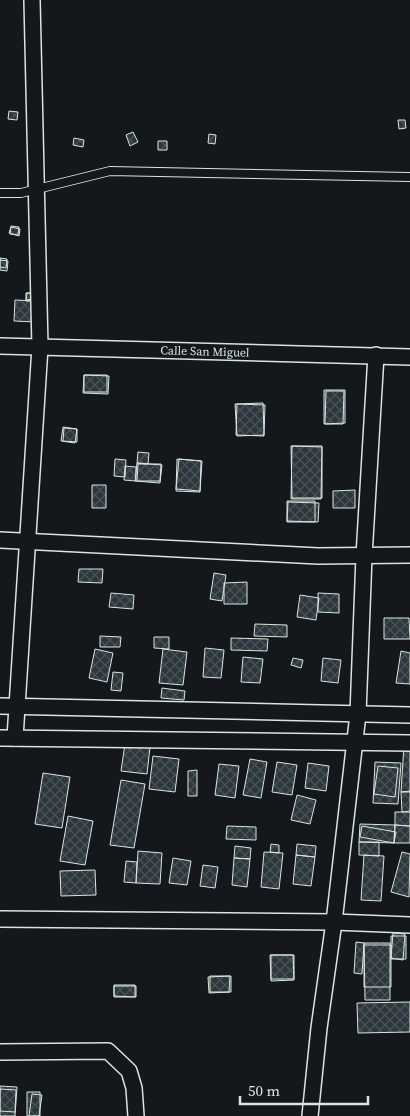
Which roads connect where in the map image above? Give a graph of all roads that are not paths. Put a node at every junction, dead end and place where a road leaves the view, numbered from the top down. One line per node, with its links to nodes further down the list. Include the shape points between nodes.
1 (32, 0): 3 (street)
2 (410, 177): 3 (lane, via 110,171)
3 (36, 190): 4 (lane); 6 (street)
4 (0, 193)
5 (0, 346): 6 (street, Calle San Miguel)
6 (40, 347): 7 (street, Calle San Miguel); 10 (street)
7 (376, 355): 8 (street, Calle San Miguel); 12 (street)
8 (410, 357)
9 (0, 540): 10 (street)
10 (27, 540): 12 (street); 14 (street)
11 (410, 555): 12 (street)
12 (364, 556): 15 (street)
13 (0, 706): 14 (street)
14 (16, 706): 15 (street); 17 (street)
15 (358, 714): 16 (street); 18 (street)
16 (410, 715)
17 (7, 738): 18 (street)
18 (354, 742): 19 (street); 21 (street)
19 (410, 743)
20 (0, 919): 21 (street)
21 (334, 922): 22 (street); 25 (street)
22 (410, 925)
23 (0, 1052): 24 (street, via 108,1051 129,1071)
24 (136, 1116)
25 (310, 1116)

